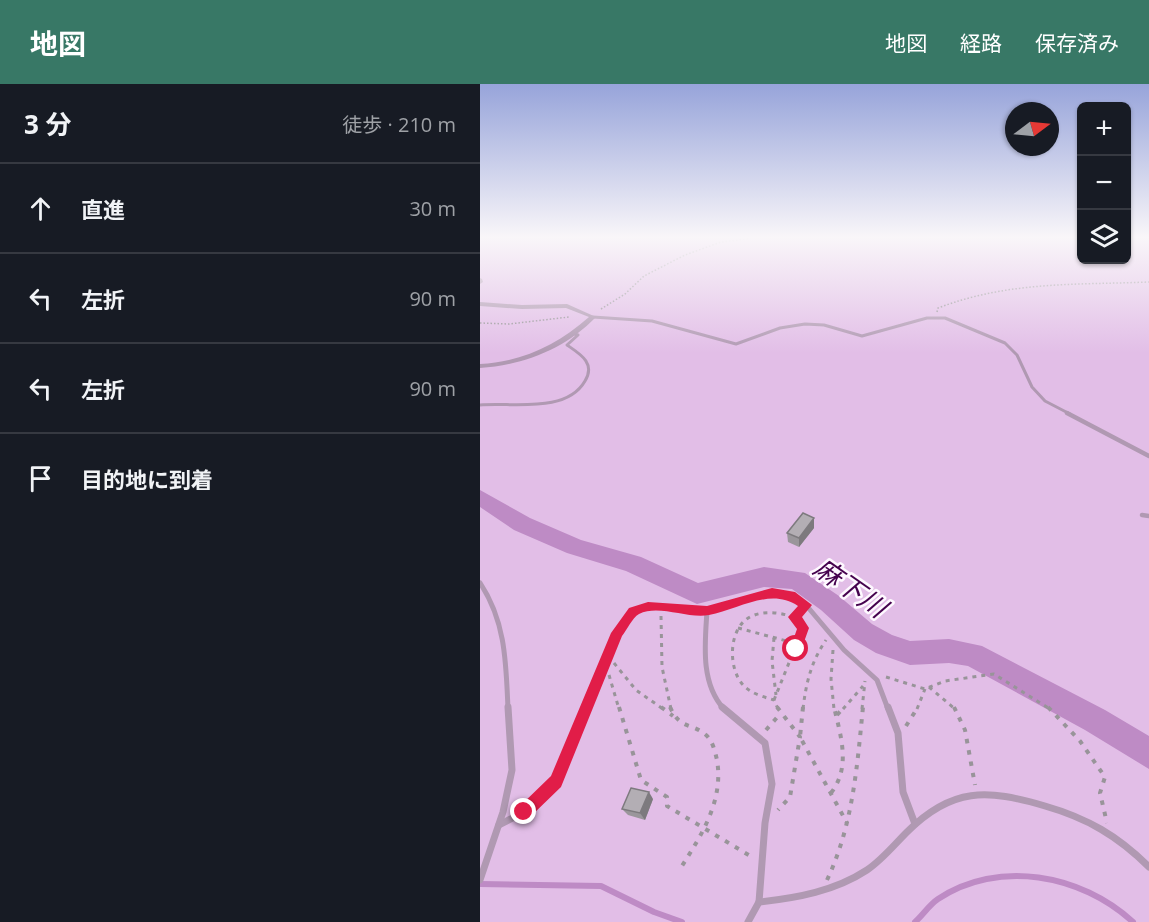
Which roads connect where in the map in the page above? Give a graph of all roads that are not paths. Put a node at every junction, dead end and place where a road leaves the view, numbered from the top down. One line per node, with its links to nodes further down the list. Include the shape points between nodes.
1 (480, 304): 2 (street, via 567,306)
2 (593, 316): 3 (street); 6 (lane, via 652,321 736,344 805,324 862,336 936,318 962,324 1005,343 1017,355 1032,387 1046,401)
3 (572, 333): 4 (street, via 537,356 512,364); 5 (lane, via 578,335 567,345 584,355 589,363 589,375 576,393 551,403)
4 (480, 366)
5 (480, 405)
6 (1149, 456)
7 (1142, 515): 8 (lane)
8 (1149, 516)
9 (480, 583): 12 (lane, via 501,621 508,668 513,768)
10 (707, 611): 11 (lane, via 772,593 791,596 806,605 830,636 877,680 898,733 903,792); 12 (lane, via 648,606 633,612 622,623 556,782 524,812); 15 (lane, via 705,654 716,701 765,743 772,784)
11 (915, 824): 13 (lane, via 944,806 977,794 1001,794 1072,813 1109,829); 15 (lane, via 869,869 844,884 802,898)
12 (499, 825): 14 (lane)
13 (1149, 867)
14 (480, 880)
15 (759, 902): 16 (lane)
16 (748, 922)

